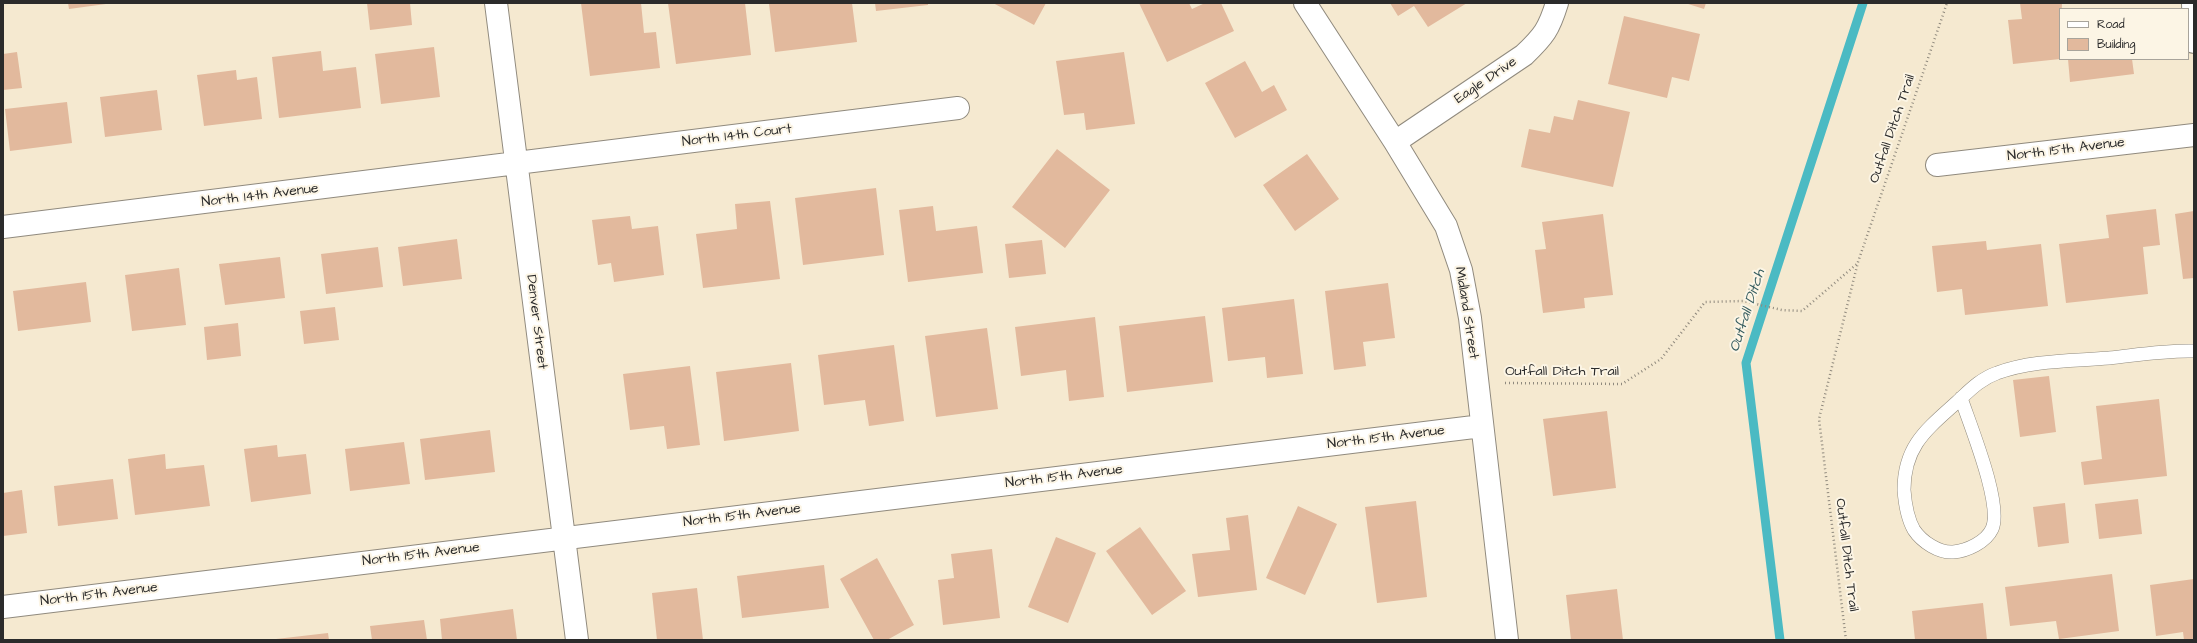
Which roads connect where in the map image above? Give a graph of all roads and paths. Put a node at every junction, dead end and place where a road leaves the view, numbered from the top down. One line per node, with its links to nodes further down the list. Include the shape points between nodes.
1 (496, 3): 10 (street, Denver Street)
2 (1305, 3): 9 (street, Midland Street)
3 (1557, 3): 9 (street, Eagle Drive, via 1549,27 1539,41 1524,54)
4 (1947, 3): 13 (path, Outfall Ditch Trail)
5 (2193, 3): 6 (street)
6 (2194, 42)
7 (958, 108): 10 (street, North 14th Court)
8 (2194, 135): 11 (street, North 15th Avenue)
9 (1395, 142): 15 (street, Midland Street, via 1446,226 1461,270 1470,318)
10 (516, 164): 12 (street, North 14th Avenue); 18 (street, Denver Street)
11 (1937, 165)
12 (3, 227)
13 (1858, 262): 15 (path, Outfall Ditch Trail, via 1802,311 1782,310 1743,301 1705,302 1661,359 1622,384); 22 (path, Outfall Ditch Trail, via 1819,419)
14 (2194, 351): 16 (lane, via 2029,365 1997,373 1974,385)
15 (1477, 382): 17 (street, Midland Street)
16 (1961, 398): 16 (lane, via 1988,479 1994,508 1992,529 1982,542 1961,552 1944,552 1931,546 1914,530 1905,504 1904,475 1912,450 1928,429)
17 (1482, 426): 18 (street, North 15th Avenue); 21 (street, Midland Street)
18 (564, 538): 19 (street, North 15th Avenue); 20 (street, Denver Street)
19 (3, 607)
20 (577, 640)
21 (1506, 640)
22 (1846, 640)

